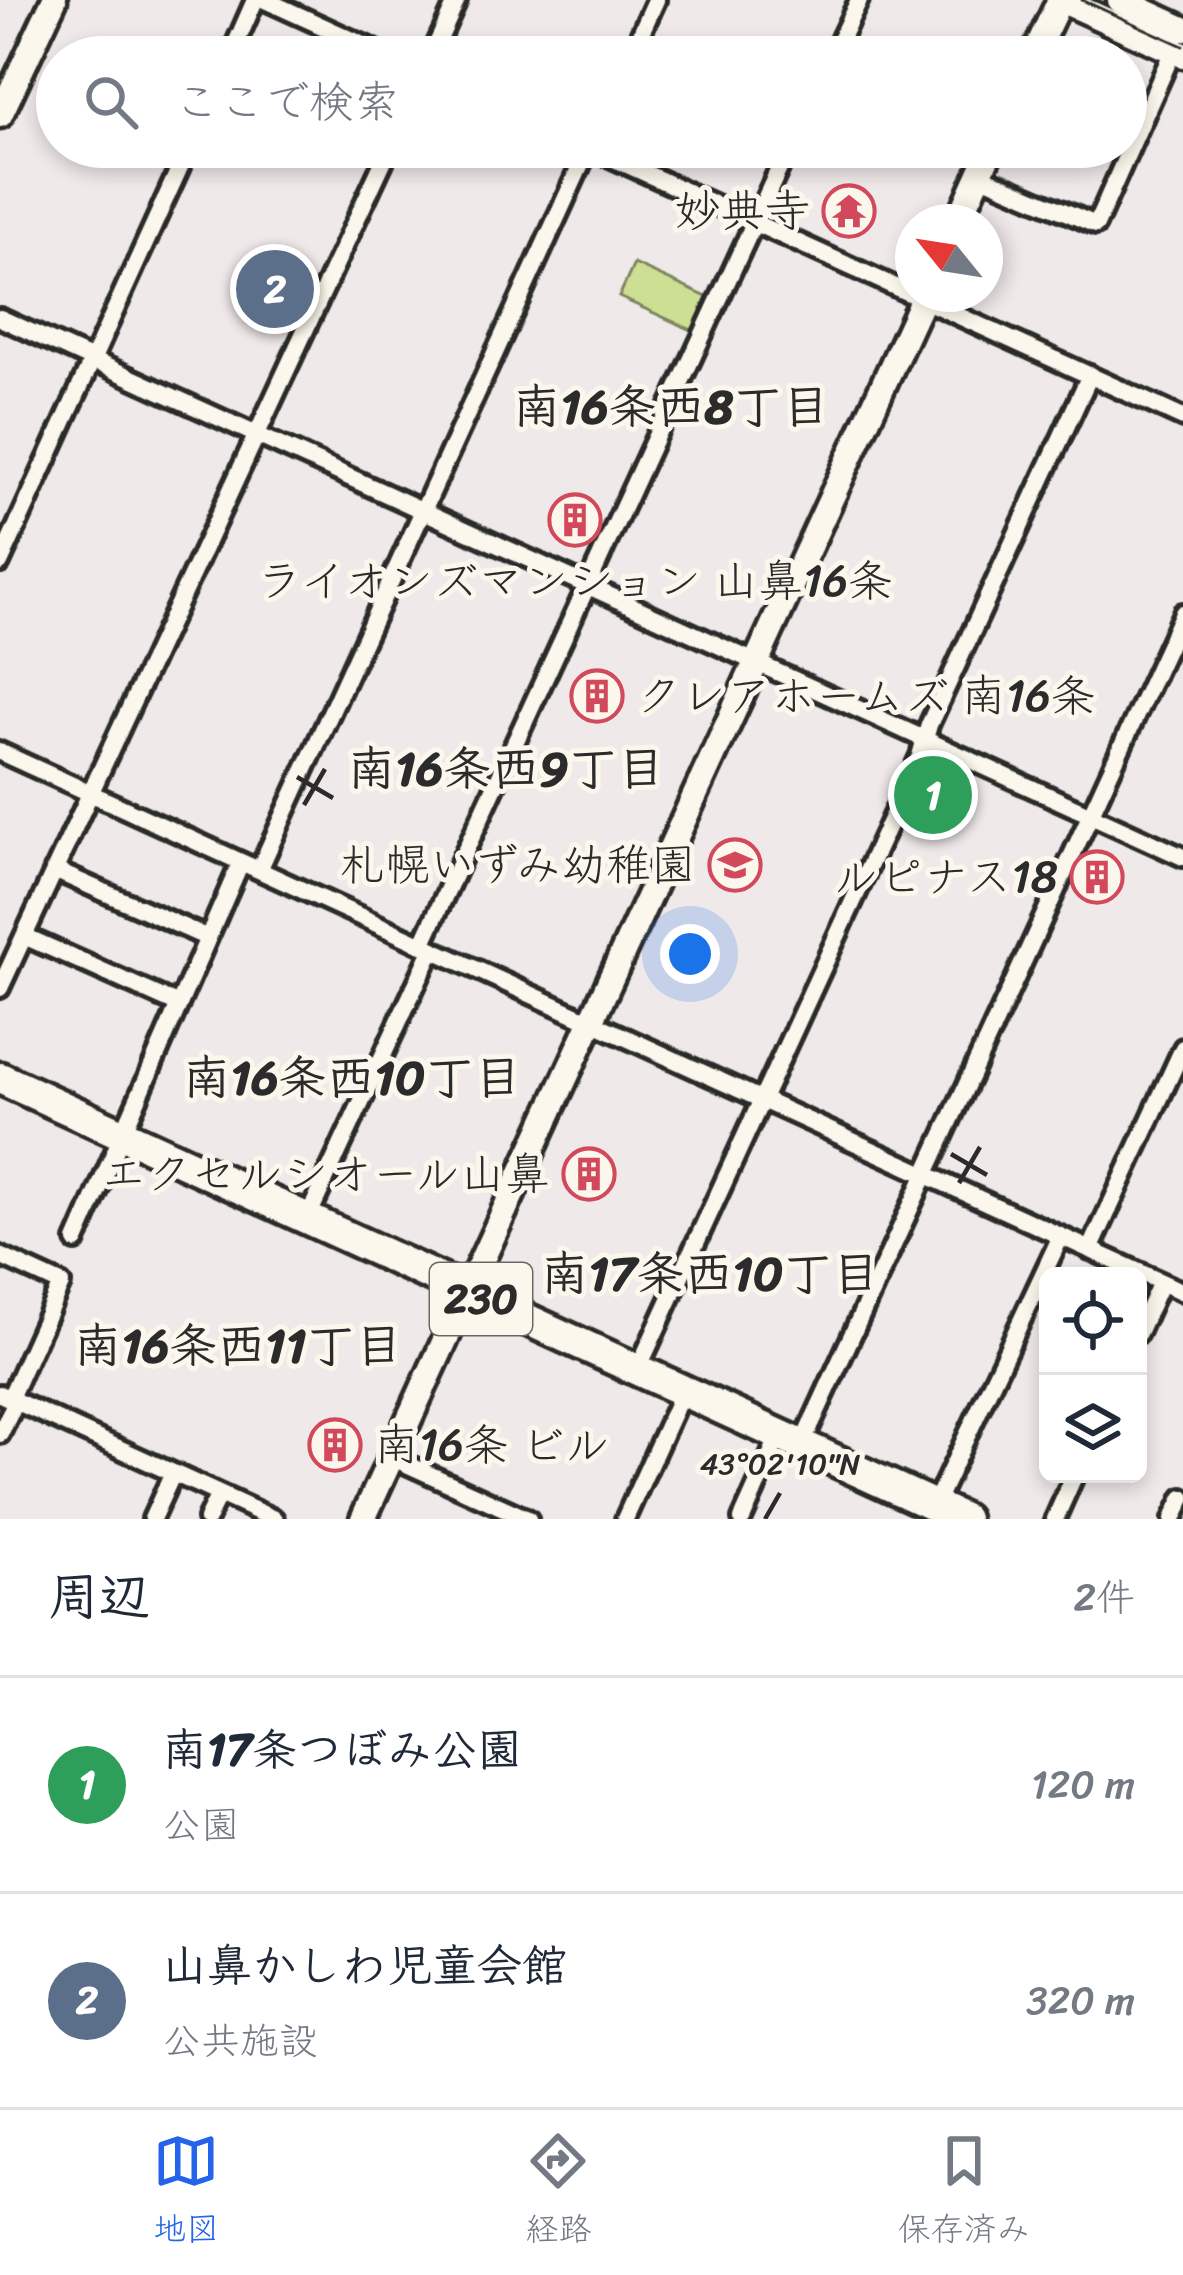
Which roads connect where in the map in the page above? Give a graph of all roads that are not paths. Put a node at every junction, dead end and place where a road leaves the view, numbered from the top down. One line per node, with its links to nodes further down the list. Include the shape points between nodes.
1 (54, 0): 9 (street)
2 (255, 0): 10 (street)
3 (265, 0): 11 (street)
4 (457, 0): 12 (street)
5 (656, 0): 13 (street)
6 (859, 0): 14 (street)
7 (1060, 0): 15 (street); 17 (street)
8 (1120, 0): 17 (street)
9 (37, 36)
10 (239, 36)
11 (344, 36)
12 (441, 36)
13 (640, 36)
14 (844, 36)
15 (1043, 36)
16 (36, 38): 18 (street)
17 (1180, 45): 19 (street)
18 (0, 115)
19 (1147, 116)
20 (180, 168): 34 (street)
21 (380, 168): 37 (street)
22 (579, 168): 38 (street)
23 (636, 168): 29 (street)
24 (779, 168): 29 (street)
25 (982, 168): 27 (street)
26 (1123, 168): 27 (street, via 1096,225)
27 (979, 175): 28 (street)
28 (966, 204)
29 (753, 221): 30 (street); 40 (street)
30 (895, 284)
31 (917, 312): 42 (street)
32 (956, 312): 35 (street)
33 (0, 319): 34 (street)
34 (93, 360): 37 (street); 39 (street)
35 (1090, 376): 36 (street); 43 (street)
36 (1183, 418)
37 (257, 435): 38 (street); 45 (street)
38 (422, 511): 40 (street); 50 (street)
39 (0, 563)
40 (587, 586): 42 (street); 53 (street)
41 (1183, 613): 46 (street)
42 (756, 662): 43 (street); 56 (street)
43 (925, 740): 46 (street); 59 (street)
44 (0, 752): 45 (street)
45 (90, 793): 48 (street); 49 (street)
46 (1090, 815): 47 (street); 61 (street)
47 (1183, 857)
48 (241, 862): 50 (street); 52 (street)
49 (54, 870): 51 (street); 52 (street)
50 (259, 870): 53 (street)
51 (24, 936): 54 (street); 55 (street)
52 (208, 938): 55 (street)
53 (427, 948): 56 (street); 62 (street)
54 (0, 988)
55 (178, 1005): 60 (street)
56 (592, 1023): 59 (street); 68 (street)
57 (1183, 1048): 65 (street)
58 (0, 1078): 60 (highway, 230)
59 (760, 1100): 61 (street); 71 (street)
60 (123, 1134): 62 (highway, 230); 64 (street)
61 (926, 1175): 63 (street); 75 (street)
62 (307, 1219): 68 (highway, 230)
63 (1060, 1236): 65 (street); 81 (street)
64 (76, 1241)
65 (1090, 1250): 67 (street)
66 (0, 1256): 73 (street, via 62,1284)
67 (1161, 1282): 69 (street); 70 (street)
68 (467, 1292): 71 (highway, 230); 76 (street)
69 (1183, 1292)
70 (1147, 1313)
71 (637, 1371): 72 (highway, 230)
72 (683, 1391): 75 (highway, 230); 87 (street)
73 (8, 1397): 74 (street); 77 (street)
74 (0, 1434)
75 (791, 1439): 81 (highway, 230); 88 (street)
76 (391, 1457): 85 (street); 86 (street)
77 (173, 1473): 79 (street); 82 (street)
78 (1071, 1483): 90 (street)
79 (219, 1494): 83 (street); 84 (street)
80 (1183, 1498): 91 (street)
81 (934, 1506): 89 (highway, 230)
82 (152, 1519)
83 (207, 1519)
84 (274, 1519)
85 (363, 1519)
86 (528, 1519)
87 (625, 1519)
88 (742, 1519)
89 (963, 1519)
90 (1055, 1519)
91 (1173, 1519)

